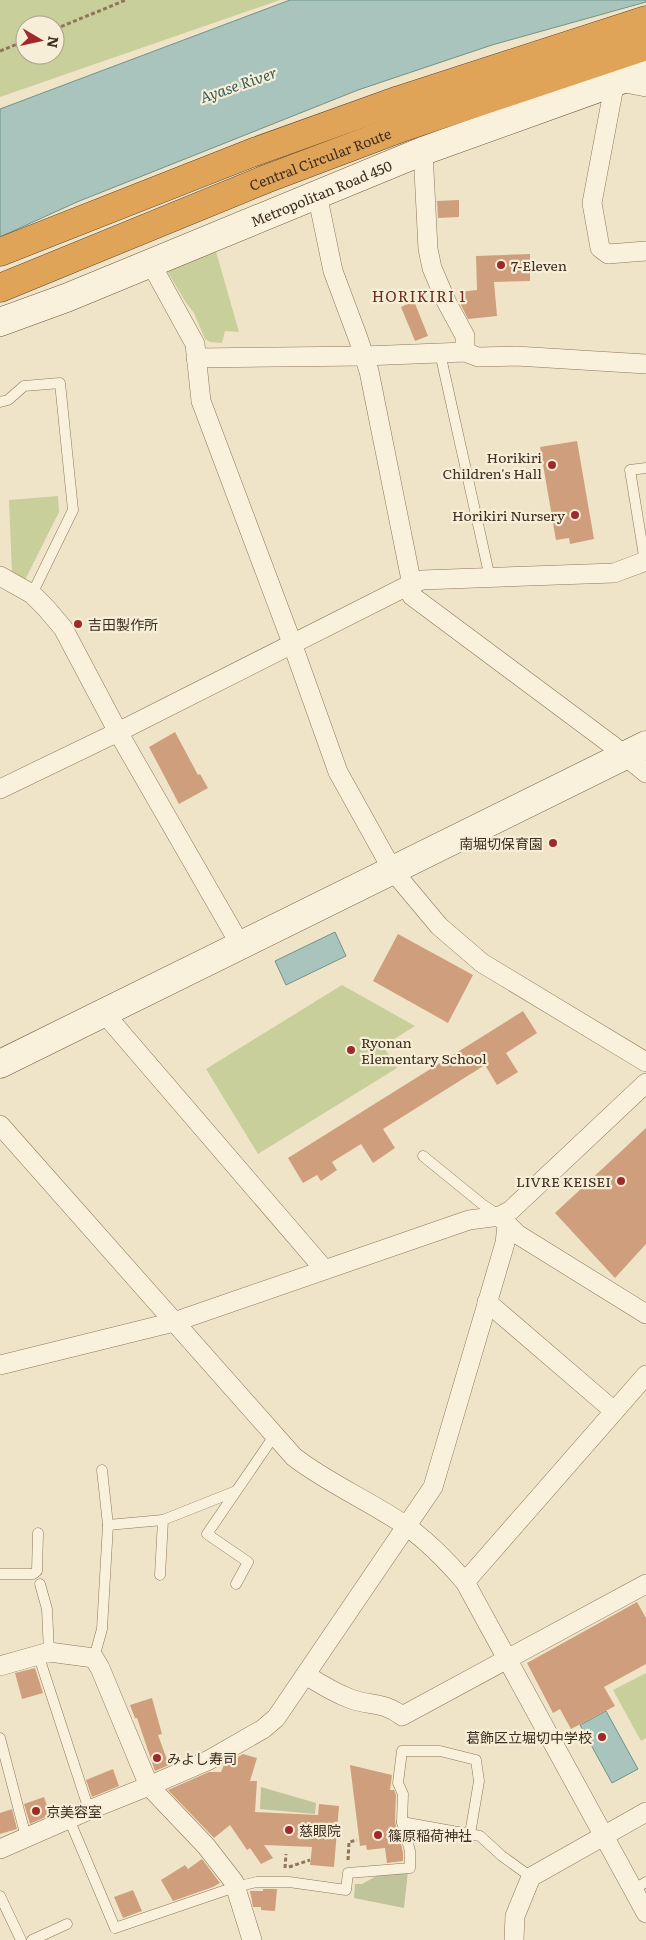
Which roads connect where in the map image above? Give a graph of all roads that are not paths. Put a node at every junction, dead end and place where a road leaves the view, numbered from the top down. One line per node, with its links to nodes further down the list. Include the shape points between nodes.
1 (646, 20): 9 (highway, Central Circular Route, via 399,100)
2 (646, 46): 8 (highway, Central Circular Route, via 404,127)
3 (646, 71): 4 (street, Metropolitan Road 450)
4 (615, 81): 5 (street); 6 (street, Metropolitan Road 450); 10 (street, via 592,203 600,248 608,254)
5 (646, 87)
6 (423, 151): 7 (street, Metropolitan Road 450); 17 (street, via 428,249 446,301 465,336)
7 (317, 194): 12 (street, Metropolitan Road 450); 19 (street, via 333,271)
8 (176, 215): 14 (highway, Central Circular Route); 15 (highway)
9 (59, 228): 11 (highway, Central Circular Route); 13 (highway)
10 (646, 251)
11 (0, 252)
12 (150, 262): 16 (street, Metropolitan Road 450); 20 (street, via 195,344)
13 (0, 264)
14 (0, 288)
15 (0, 304)
16 (0, 322)
17 (465, 352): 18 (street); 21 (street, via 478,356)
18 (440, 353): 19 (street); 26 (lane)
19 (364, 356): 20 (street); 27 (street)
20 (196, 358): 29 (street, via 201,401)
21 (646, 364)
22 (0, 402): 28 (lane, via 8,400 24,386 60,383 73,510)
23 (646, 468): 24 (lane, via 630,470)
24 (645, 562): 26 (street, via 614,573)
25 (0, 576): 28 (street)
26 (490, 578): 27 (street, via 422,580)
27 (411, 584): 29 (street); 31 (street, via 412,596)
28 (32, 594): 30 (street, via 63,628)
29 (292, 643): 30 (street); 34 (street, via 338,772)
30 (118, 732): 33 (street); 35 (street)
31 (636, 750): 32 (street); 34 (street)
32 (646, 774)
33 (0, 789)
34 (393, 871): 35 (street); 37 (street, via 438,926 482,963)
35 (241, 946): 36 (street)
36 (104, 1013): 38 (street); 43 (street)
37 (646, 1062)
38 (0, 1064)
39 (646, 1083): 42 (street, via 511,1210)
40 (0, 1125): 46 (street)
41 (423, 1156): 42 (lane)
42 (504, 1221): 43 (street, via 469,1220); 44 (street, via 505,1243); 45 (street, via 517,1234)
43 (324, 1269): 46 (street)
44 (487, 1302): 49 (street); 55 (street, via 433,1487)
45 (646, 1314)
46 (174, 1322): 47 (street); 50 (street)
47 (0, 1365)
48 (646, 1375): 49 (street)
49 (614, 1412): 59 (street)
50 (274, 1436): 52 (lane); 55 (street, via 314,1472)
51 (102, 1470): 54 (lane)
52 (237, 1490): 53 (lane); 61 (lane, via 207,1534 248,1562)
53 (162, 1520): 54 (lane); 58 (lane)
54 (108, 1525): 64 (lane, via 102,1628)
55 (406, 1526): 59 (street, via 438,1551); 67 (street)
56 (38, 1534): 57 (lane, via 37,1571 33,1574)
57 (0, 1574)
58 (160, 1575)
59 (465, 1582): 65 (street)
60 (40, 1584): 63 (lane, via 47,1609)
61 (236, 1584)
62 (646, 1584): 65 (street)
63 (44, 1653): 64 (street); 66 (street); 70 (lane)
64 (94, 1658): 69 (street)
65 (508, 1660): 67 (street, via 402,1716 392,1708 351,1699); 75 (street)
66 (0, 1666)
67 (306, 1675): 69 (street, via 276,1718 263,1729 208,1760)
68 (0, 1738): 76 (lane)
69 (150, 1786): 70 (street); 80 (street, via 206,1846)
70 (89, 1810): 72 (street)
71 (646, 1812): 75 (street)
72 (69, 1819): 76 (street); 80 (lane, via 115,1928)
73 (402, 1822): 74 (lane); 74 (lane, via 403,1794 398,1783 402,1751 440,1751 476,1760 478,1781); 80 (lane, via 410,1852 410,1868 348,1873 346,1890 289,1882 257,1882)
74 (470, 1834): 78 (lane, via 480,1836)
75 (604, 1835): 78 (street); 79 (street)
76 (26, 1838): 77 (street)
77 (0, 1849)
78 (531, 1877): 87 (street, via 515,1916)
79 (640, 1886): 82 (street)
80 (235, 1887): 86 (street)
81 (0, 1896): 84 (lane)
82 (646, 1913)
83 (67, 1924): 85 (lane)
84 (21, 1940)
85 (32, 1940)
86 (252, 1940)
87 (514, 1940)

